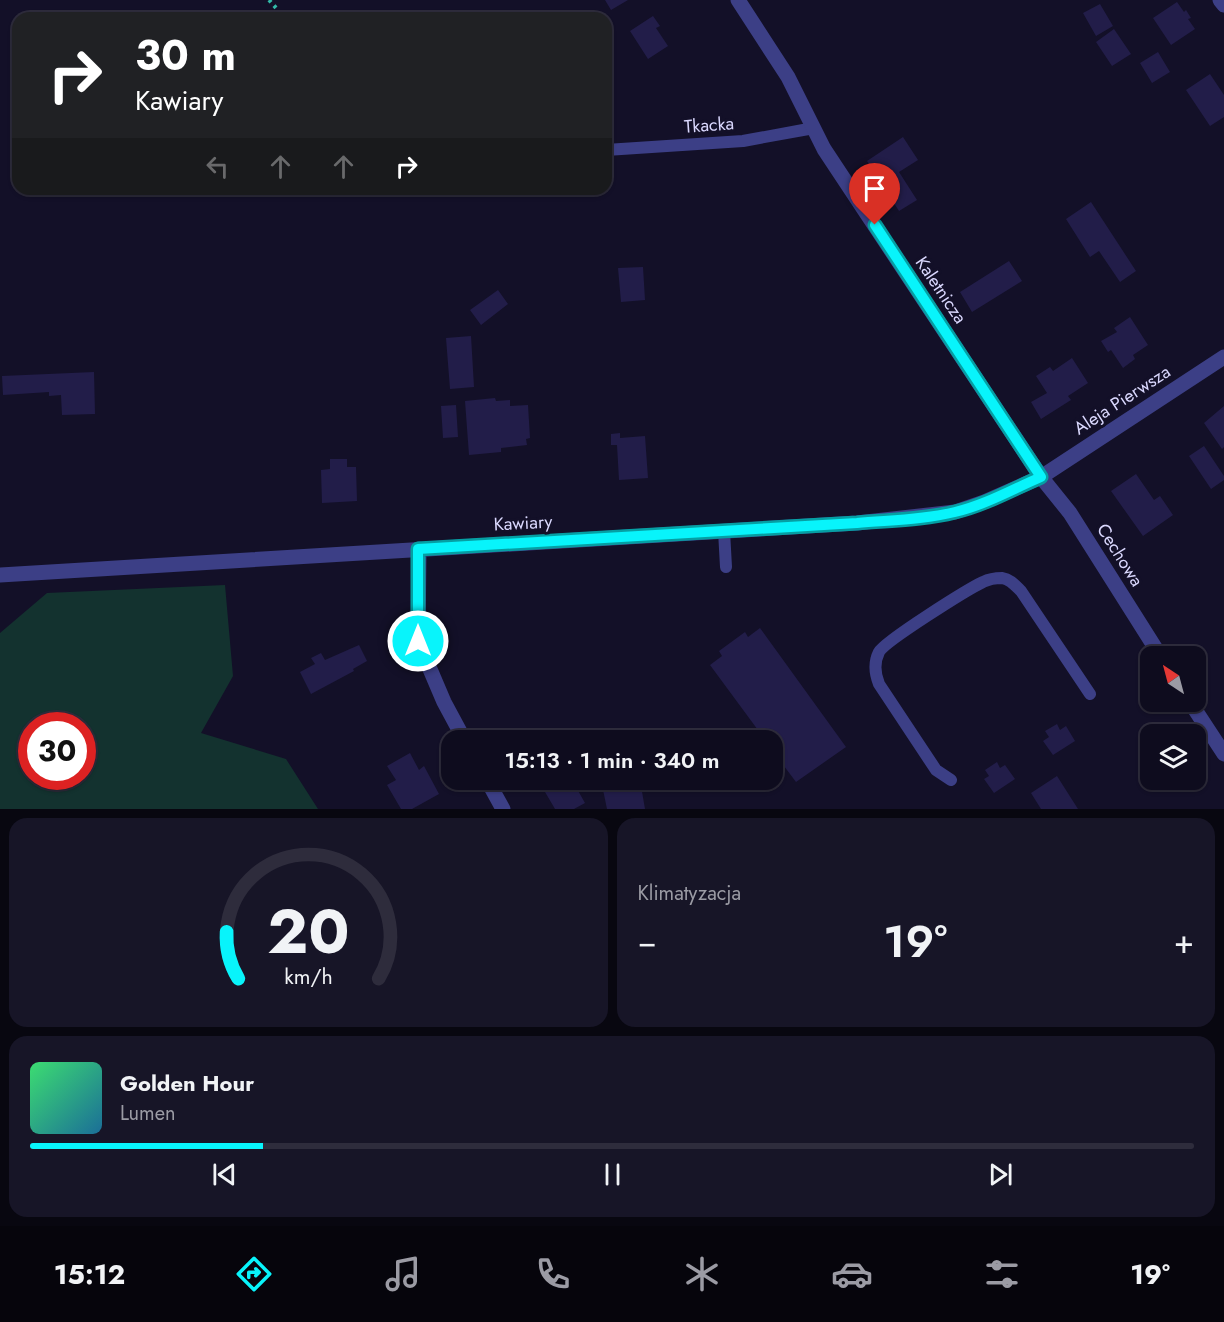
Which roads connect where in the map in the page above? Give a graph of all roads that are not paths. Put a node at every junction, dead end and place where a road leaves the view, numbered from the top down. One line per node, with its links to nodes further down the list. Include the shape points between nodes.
1 (738, 0): 4 (street, Kaletnicza, via 788,77)
2 (1220, 0): 3 (street)
3 (1224, 5)
4 (813, 128): 5 (lane, Tkacka, via 743,141); 7 (street, Kaletnicza)
5 (612, 150)
6 (1224, 357): 7 (street, Aleja Pierwsza)
7 (1041, 477): 8 (street, Kawiary, via 947,514); 12 (street, Cechowa, via 1070,513)
8 (724, 531): 9 (street, Kawiary); 10 (lane)
9 (418, 549): 11 (street, Kawiary); 15 (street, via 418,641)
10 (726, 567)
11 (0, 575)
12 (1154, 646)
13 (1090, 694): 17 (lane, via 1011,581 991,579 972,588 890,641 879,654 876,667 879,684 914,737 936,770)
14 (1197, 712): 16 (street)
15 (459, 730)
16 (1224, 754)
17 (951, 780)
18 (493, 790): 19 (street)
19 (503, 809)

